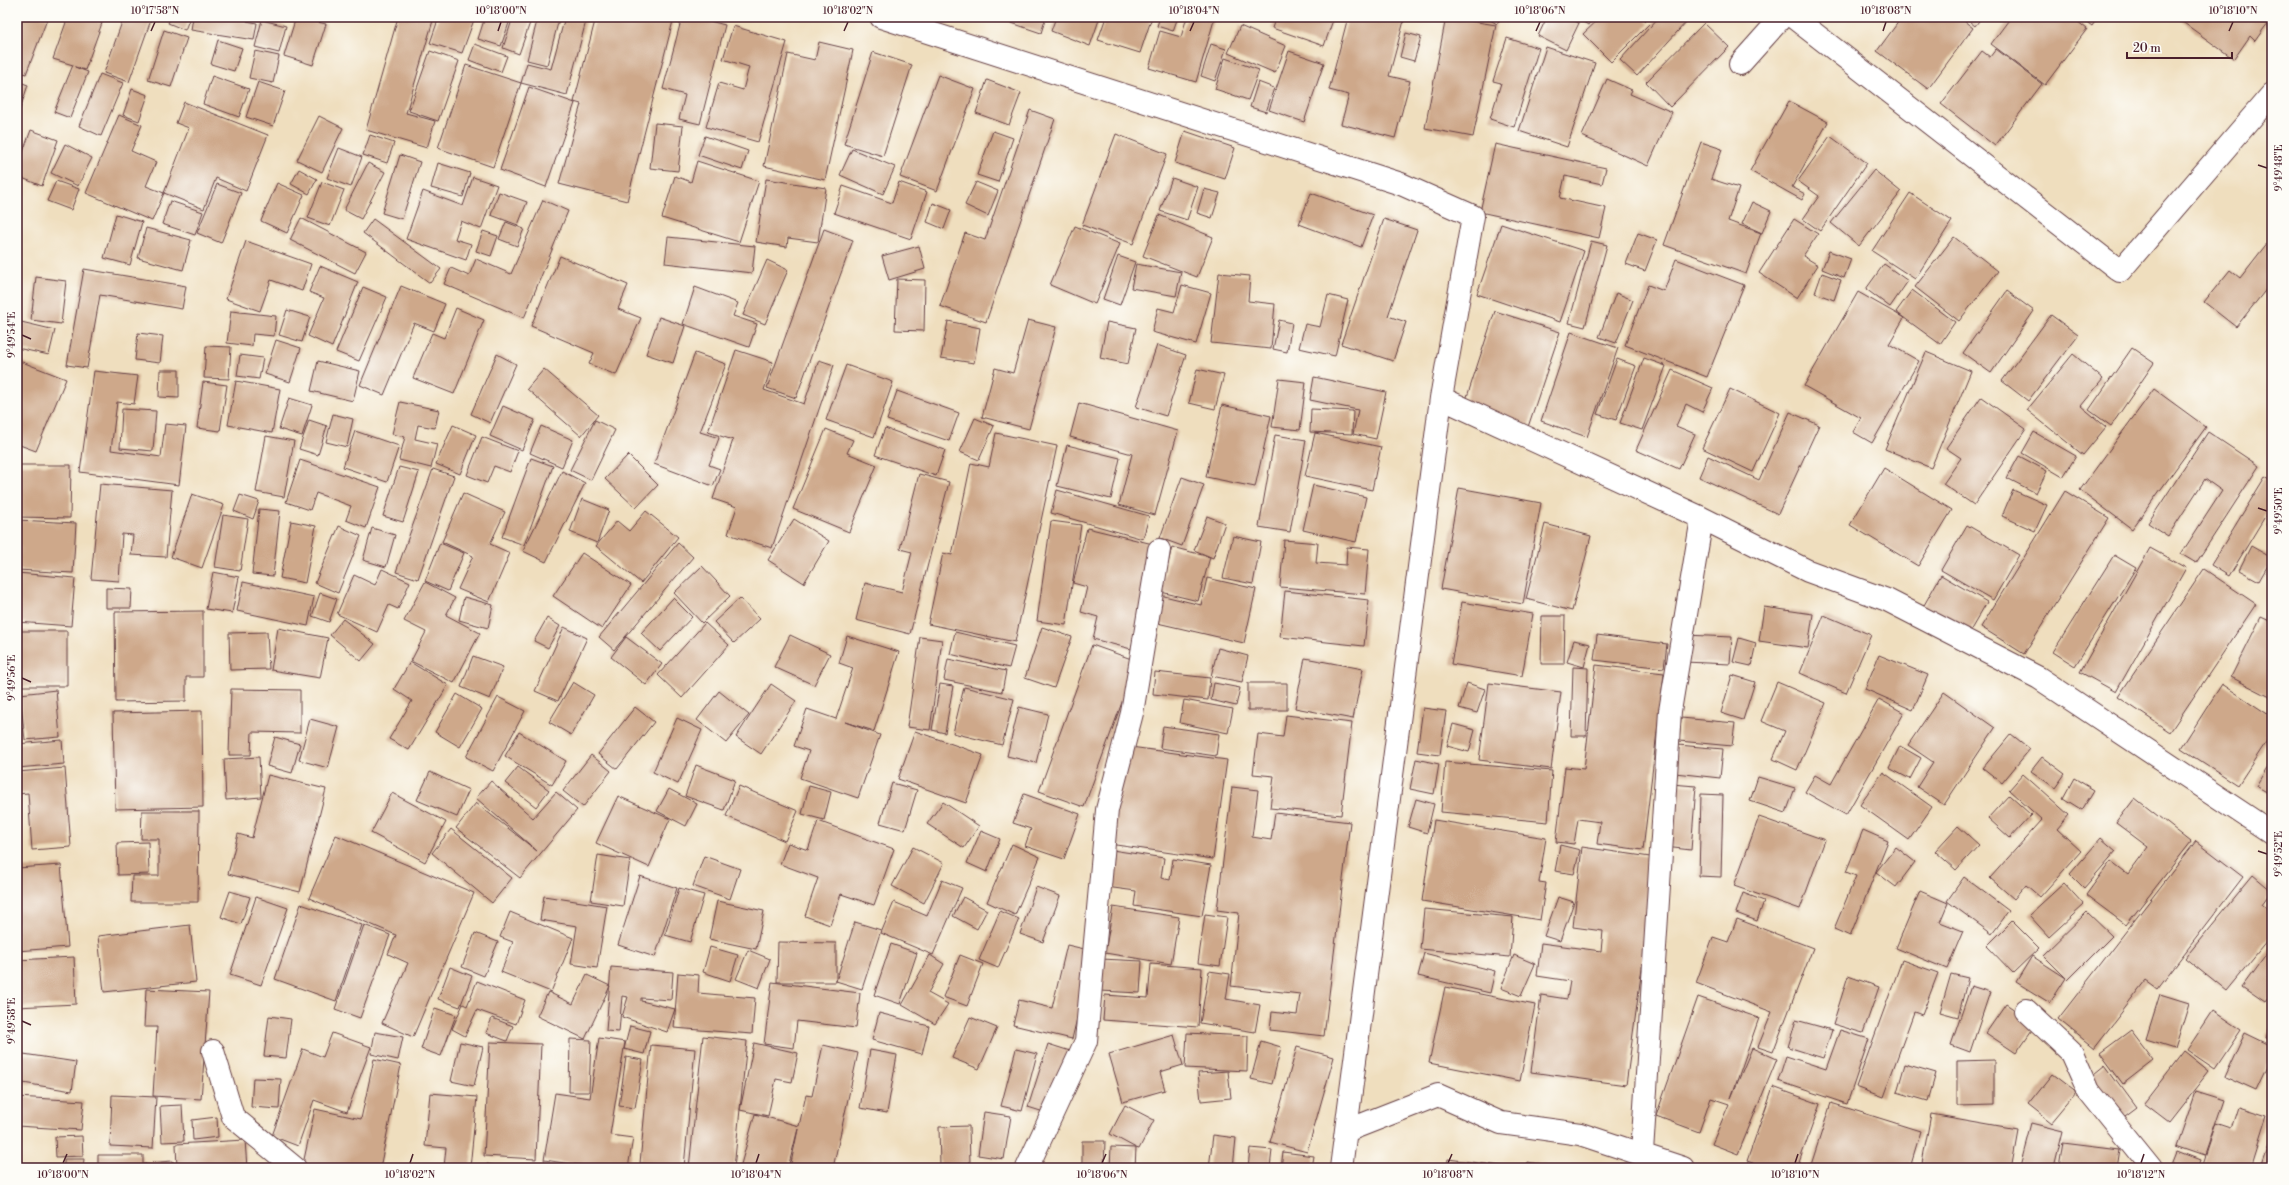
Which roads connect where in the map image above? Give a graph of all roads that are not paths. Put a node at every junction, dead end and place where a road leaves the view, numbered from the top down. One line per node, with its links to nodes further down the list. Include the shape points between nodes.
1 (881, 17): 6 (street, via 1401,184 1473,216)
2 (1782, 17): 4 (street)
3 (1793, 17): 5 (street, via 2120,271)
4 (1740, 64)
5 (2272, 94)
6 (1441, 398): 7 (street); 12 (street)
7 (1702, 518): 9 (street, via 1808,571 1887,600 2039,678); 13 (street, via 1670,711)
8 (1159, 550): 15 (street, via 1132,713 1107,810 1086,1042)
9 (2272, 833)
10 (2026, 1010): 18 (street, via 2071,1052 2088,1090)
11 (213, 1051): 14 (street, via 233,1116)
12 (1346, 1131): 13 (street, via 1438,1095 1501,1123 1580,1134); 16 (street)
13 (1642, 1153): 17 (street)
14 (295, 1168)
15 (1027, 1168)
16 (1341, 1168)
17 (1683, 1168)
18 (2151, 1168)

